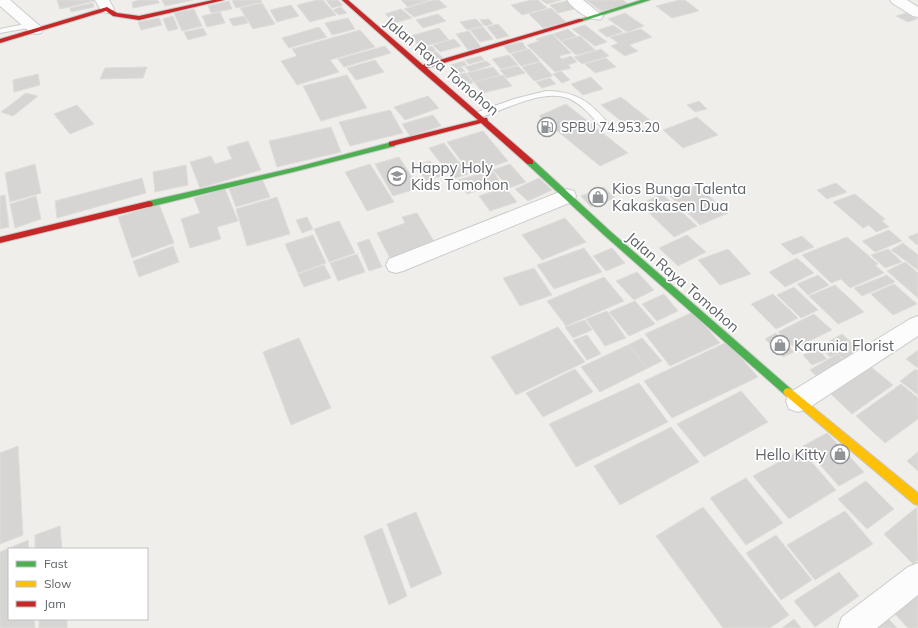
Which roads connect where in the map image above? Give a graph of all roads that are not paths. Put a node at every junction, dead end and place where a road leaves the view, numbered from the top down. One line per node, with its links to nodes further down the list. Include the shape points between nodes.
1 (2, 0): 10 (street)
2 (221, 0): 7 (main road, via 138,18 115,15)
3 (345, 0): 13 (main road, Jalan Raya Tomohon)
4 (574, 0): 9 (street)
5 (647, 0): 9 (main road)
6 (897, 0): 8 (street)
7 (105, 5): 10 (main road)
8 (918, 13)
9 (596, 16): 13 (main road)
10 (33, 28): 11 (lane); 12 (main road)
11 (0, 31)
12 (0, 41)
13 (421, 68): 14 (main road, Jalan Raya Tomohon)
14 (482, 118): 15 (lane, via 535,96 547,93 563,94 582,102); 16 (main road, Jalan Raya Tomohon); 17 (main road, via 296,169)
15 (605, 126)
16 (567, 196): 18 (street); 20 (main road, Jalan Raya Tomohon)
17 (0, 240)
18 (396, 265)
19 (918, 325): 20 (street)
20 (798, 401): 21 (main road, Jalan Raya Tomohon)
21 (918, 500)
22 (918, 577): 23 (street)
23 (853, 628)

